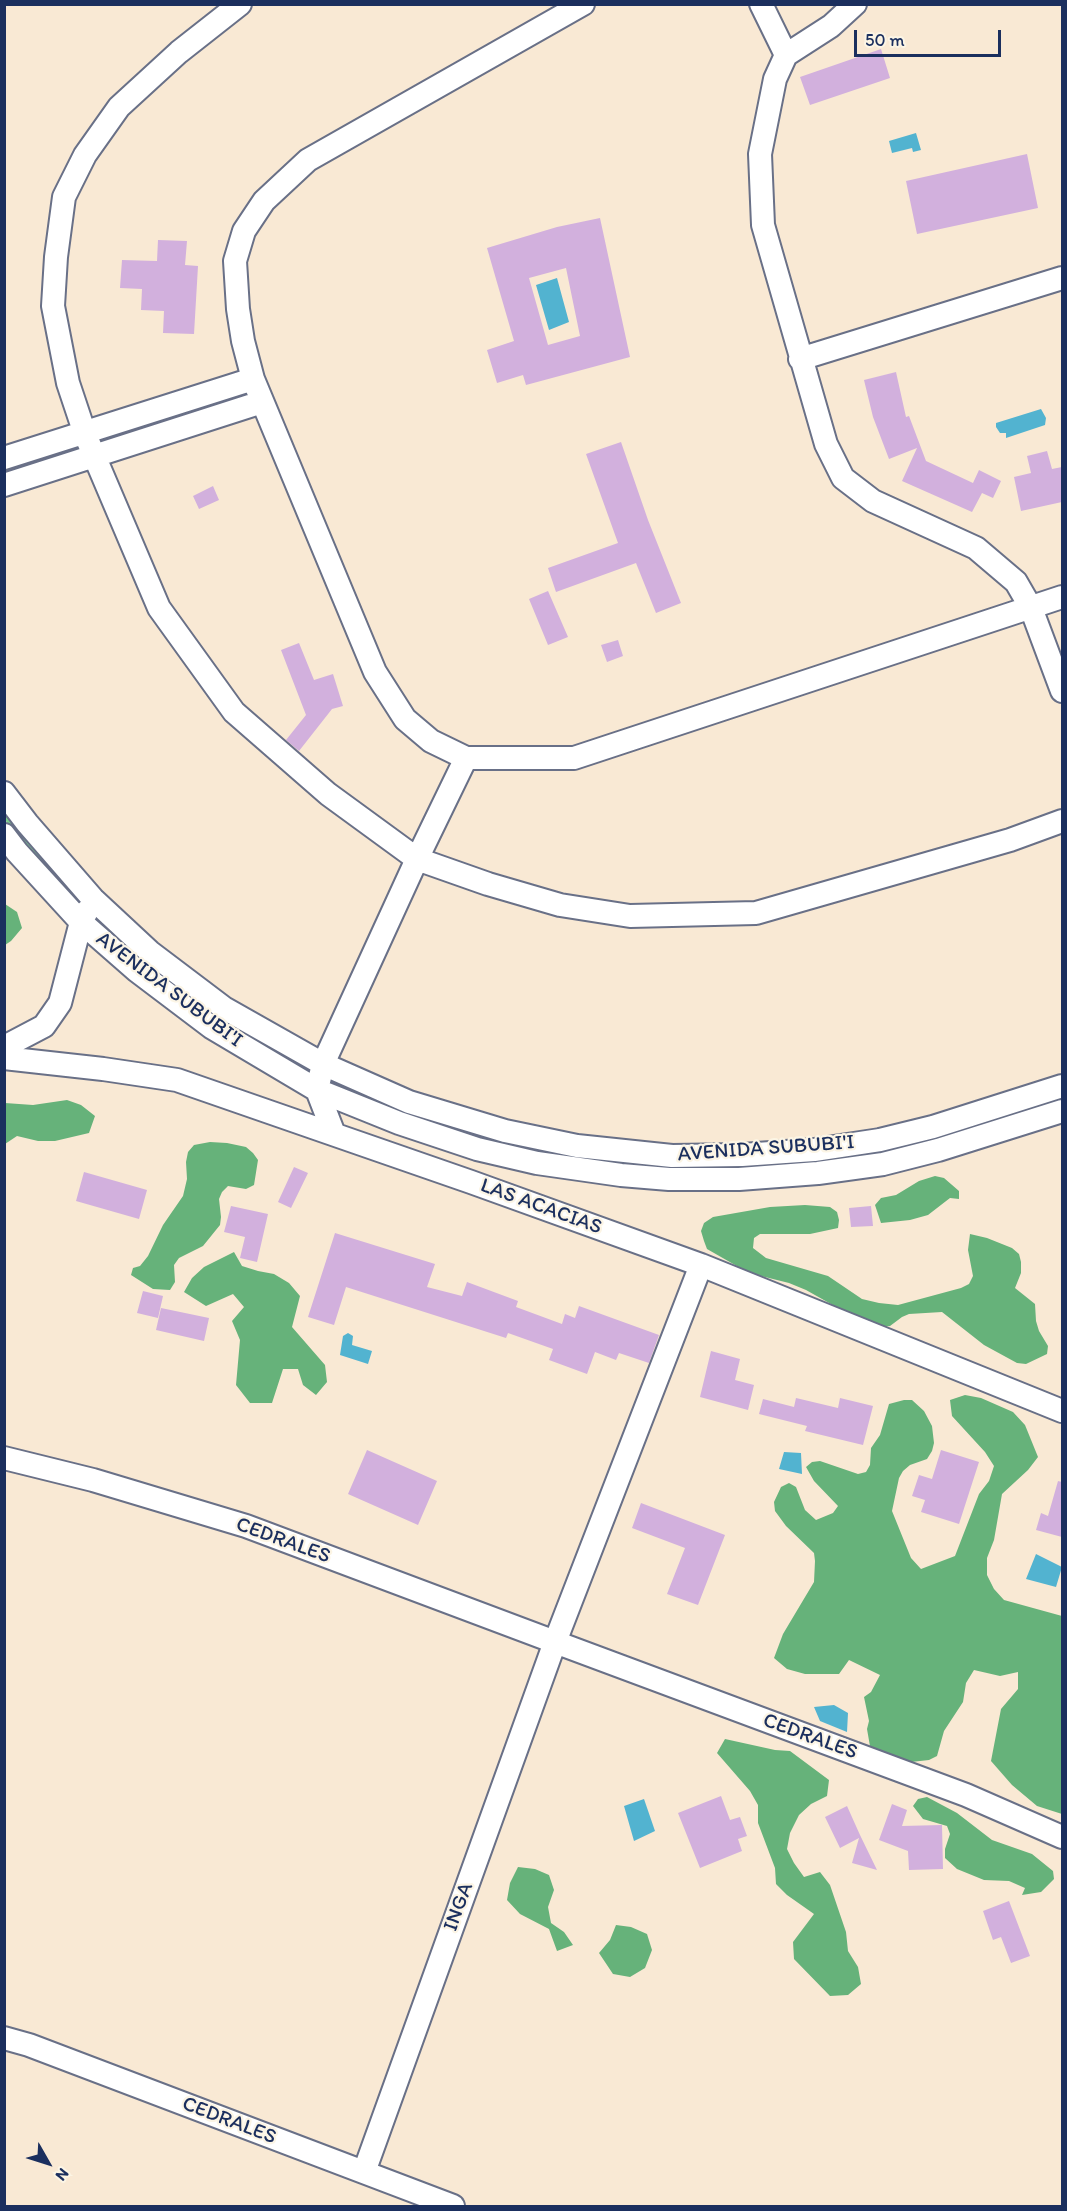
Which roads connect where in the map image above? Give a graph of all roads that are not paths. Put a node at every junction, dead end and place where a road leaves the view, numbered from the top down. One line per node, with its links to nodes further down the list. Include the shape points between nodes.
1 (240, 4): 10 (street, via 119,107 85,155 64,197 53,306 68,383)
2 (584, 4): 8 (street, via 308,160 264,201 244,231 235,261 238,309)
3 (761, 4): 5 (street)
4 (855, 4): 5 (street, via 831,26)
5 (786, 55): 7 (street, via 775,79 760,154 763,225)
6 (1062, 278): 7 (street)
7 (800, 359): 15 (street, via 826,444 843,478 873,501 976,548 1016,582)
8 (253, 379): 9 (street); 10 (street)
9 (262, 402): 11 (street); 17 (street, via 375,672 405,719 431,741)
10 (86, 434): 11 (street); 12 (street)
11 (96, 456): 13 (street); 21 (street, via 159,608 234,712 328,794)
12 (4, 458)
13 (4, 485)
14 (1062, 597): 15 (street)
15 (1031, 608): 16 (street); 17 (street, via 574,758)
16 (1062, 692)
17 (466, 758): 21 (street)
18 (4, 793): 22 (street, AVENIDA SUBUBI'I)
19 (1062, 821): 21 (street, via 1010,840 756,913 630,916 560,905)
20 (4, 835): 23 (street, AVENIDA SUBUBI'I)
21 (417, 859): 26 (street)
22 (93, 899): 23 (street); 26 (street, AVENIDA SUBUBI'I, via 150,952 224,1008)
23 (81, 922): 24 (street, via 60,1003 44,1026); 28 (street, AVENIDA SUBUBI'I, via 211,1027)
24 (4, 1047)
25 (4, 1058): 30 (street, LAS ACACIAS, via 177,1080)
26 (322, 1064): 27 (street, AVENIDA SUBUBI'I, via 409,1102 505,1131 577,1146 672,1156 814,1150 880,1140); 28 (street)
27 (1062, 1086)
28 (317, 1090): 29 (street, AVENIDA SUBUBI'I, via 399,1123 498,1154 575,1169 669,1179 750,1179 883,1164); 30 (street); 31 (street)
29 (1062, 1111)
30 (285, 1117): 31 (street, LAS ACACIAS)
31 (334, 1134): 32 (street, LAS ACACIAS)
32 (701, 1265): 33 (street, LAS ACACIAS); 35 (street)
33 (1062, 1411)
34 (4, 1458): 35 (street, CEDRALES, via 246,1526)
35 (555, 1642): 36 (street, CEDRALES, via 966,1795); 38 (street, INGA)
36 (1062, 1837)
37 (4, 2038): 38 (street, CEDRALES)
38 (364, 2172): 39 (street, CEDRALES)
39 (453, 2206)

